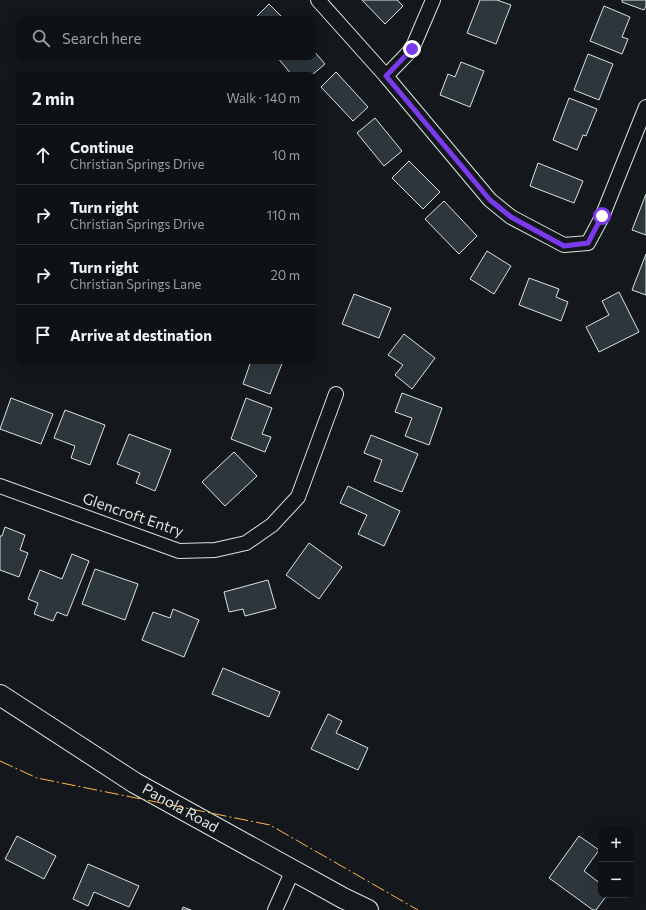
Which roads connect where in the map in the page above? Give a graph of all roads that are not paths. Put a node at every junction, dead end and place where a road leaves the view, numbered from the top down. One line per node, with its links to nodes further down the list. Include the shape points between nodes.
1 (318, 0): 3 (street)
2 (433, 0): 3 (street, via 412,49)
3 (386, 76): 4 (street, via 490,200 511,217 564,246 588,243 602,216)
4 (646, 108)
5 (336, 394): 6 (street, Glencroft Entry, via 298,497 272,525 246,543 215,550 179,551)
6 (0, 486)
7 (0, 695): 8 (main road, Panola Road, via 135,784)
8 (293, 870): 9 (street); 10 (main road, Panola Road)
9 (275, 910)
10 (368, 910)

